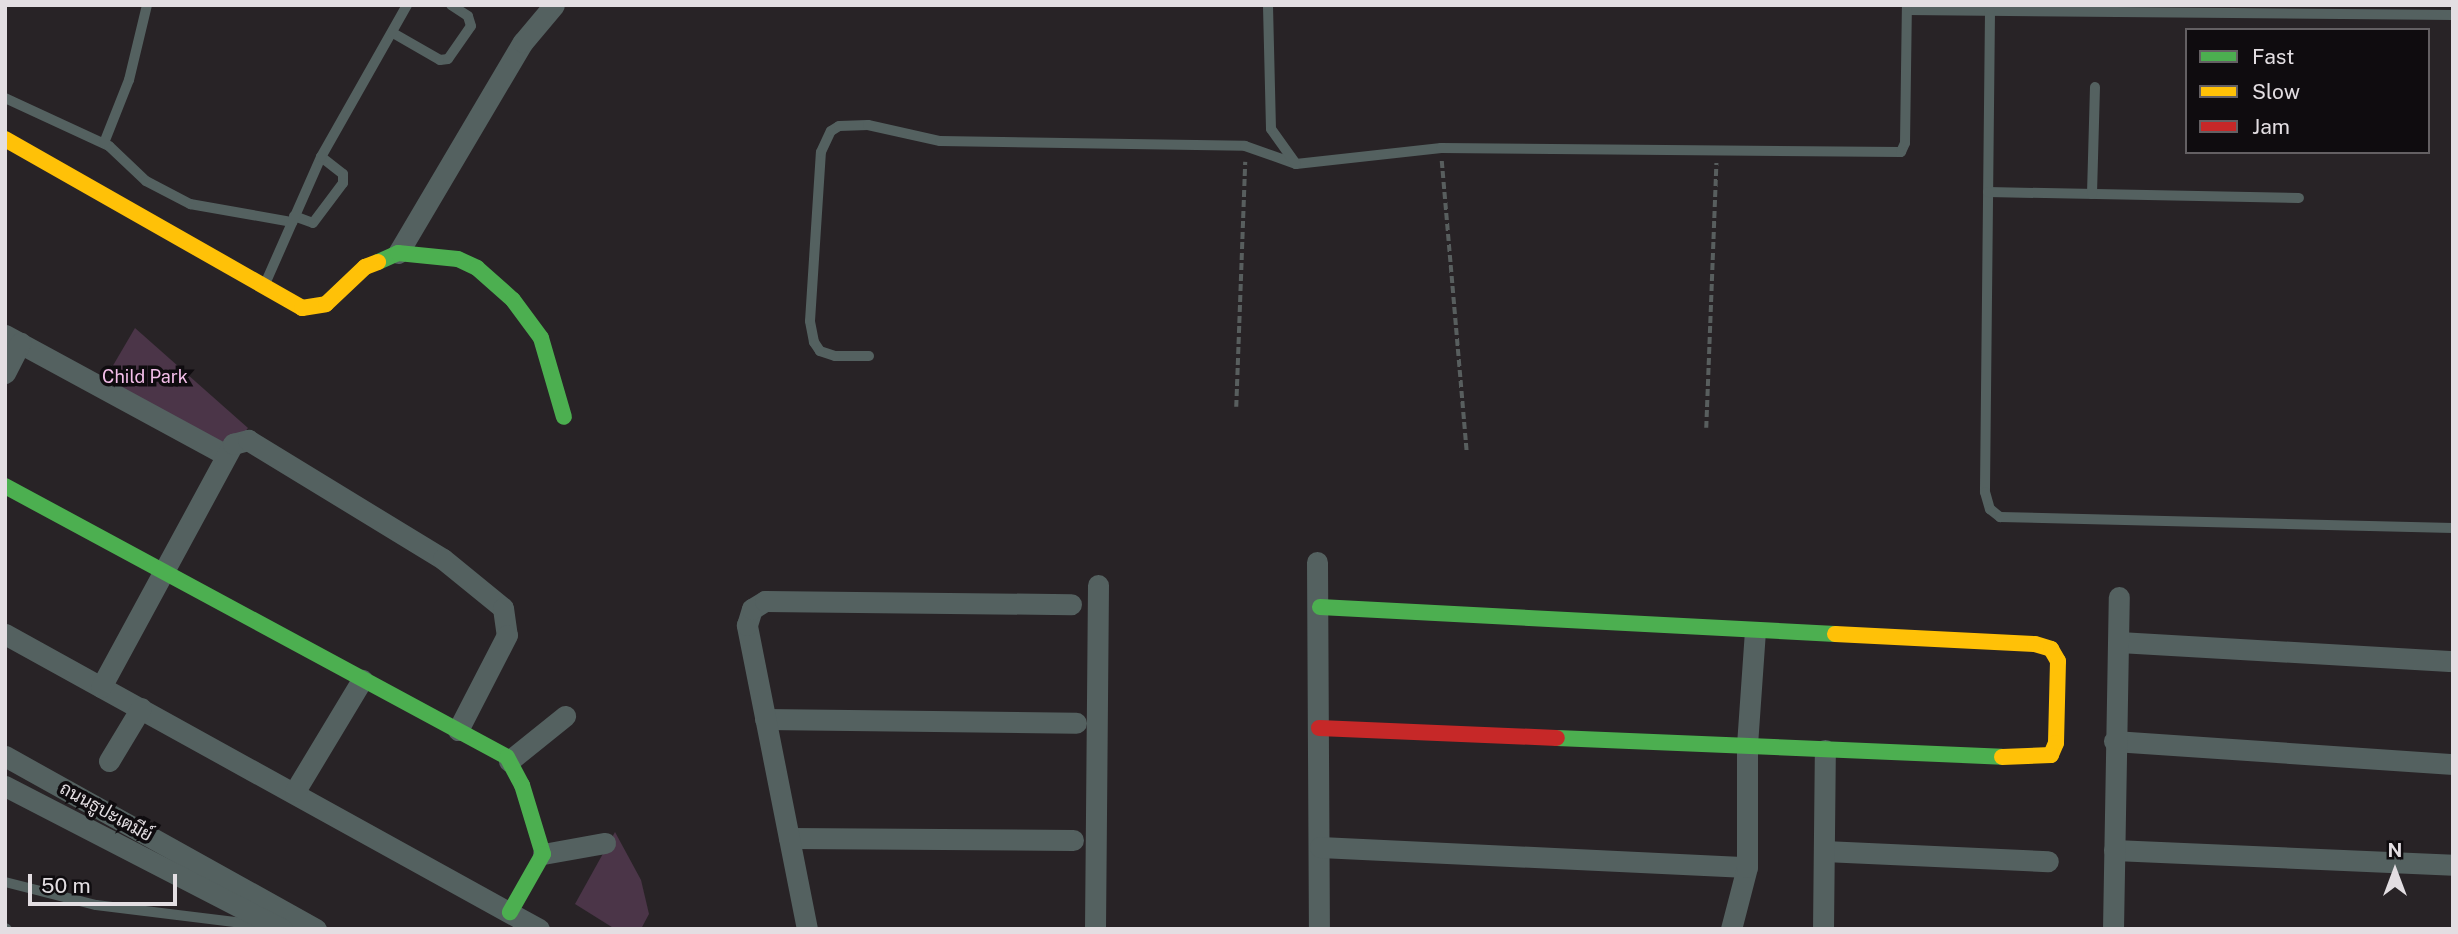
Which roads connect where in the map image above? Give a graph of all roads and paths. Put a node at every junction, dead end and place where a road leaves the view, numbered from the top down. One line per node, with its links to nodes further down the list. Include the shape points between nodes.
1 (147, 5): 13 (lane, via 129,80)
2 (407, 5): 9 (lane)
3 (451, 5): 9 (lane, via 468,16 471,26 448,59 440,60)
4 (554, 5): 23 (street, via 523,42)
5 (1268, 5): 18 (lane, via 1271,129)
6 (1907, 7): 7 (lane); 16 (lane, via 1905,143 1901,152)
7 (1990, 10): 8 (lane); 19 (lane)
8 (2453, 15)
9 (393, 33): 17 (lane)
10 (2095, 88): 20 (lane)
11 (5, 98): 13 (lane)
12 (5, 139): 24 (street)
13 (104, 143): 22 (lane, via 146,180 190,204)
14 (1245, 146): 18 (lane); 26 (lane, via 940,141 869,125 839,126 821,152 810,321 820,351); 28 (path)
15 (1441, 148): 16 (lane); 18 (lane); 31 (path)
16 (1717, 154): 30 (path)
17 (321, 157): 22 (lane); 22 (lane, via 343,174 343,183 313,223)
18 (1296, 164)
19 (1988, 192): 20 (lane); 34 (lane, via 1985,492 1990,509 2000,517)
20 (2092, 194): 21 (lane)
21 (2299, 198)
22 (293, 219): 24 (lane)
23 (398, 253): 24 (street, via 365,267 326,304 315,308 286,302); 29 (street, via 457,259 496,282 541,338)
24 (264, 287)
25 (13, 339): 27 (street); 32 (street)
26 (869, 356)
27 (5, 373)
28 (1236, 407)
29 (564, 418)
30 (1706, 428)
31 (1467, 451)
32 (226, 455): 36 (street); 52 (street, via 233,444 253,442 443,559 503,608 508,635)
33 (5, 486): 36 (street)
34 (2453, 528)
35 (1317, 562): 40 (street)
36 (164, 574): 45 (street); 46 (street)
37 (1098, 585): 78 (street)
38 (2119, 597): 43 (street)
39 (1071, 604): 49 (street, via 765,601 752,609 747,625)
40 (1320, 607): 41 (street); 51 (street)
41 (1755, 632): 54 (street); 55 (street, via 2035,643 2051,649 2058,661 2052,755 2039,759)
42 (5, 634): 46 (street)
43 (2119, 642): 44 (street); 53 (street)
44 (2453, 661)
45 (362, 681): 52 (street); 61 (street)
46 (101, 687): 47 (street)
47 (141, 708): 57 (street); 61 (street)
48 (565, 716): 58 (street)
49 (765, 719): 50 (street); 62 (street)
50 (1076, 723)
51 (1320, 728): 54 (street); 65 (street)
52 (458, 730): 58 (street, via 496,748)
53 (2114, 741): 59 (street); 66 (street)
54 (1747, 745): 55 (street); 71 (street)
55 (1825, 750): 67 (street)
56 (5, 756): 75 (street, ถนนธูปะเตมีย์)
57 (109, 761)
58 (509, 761): 68 (street, via 522,785)
59 (2453, 764)
60 (5, 786): 74 (street, ถนนธูปะเตมีย์)
61 (295, 791): 73 (street)
62 (789, 838): 63 (street); 77 (street)
63 (1073, 840)
64 (605, 843): 68 (street)
65 (1320, 847): 71 (street); 79 (street)
66 (2114, 850): 70 (street); 82 (street)
67 (1824, 851): 69 (street); 81 (street)
68 (543, 854): 73 (street)
69 (2048, 861)
70 (2453, 865)
71 (1747, 867): 80 (street)
72 (5, 882): 74 (lane, via 96,905)
73 (510, 912): 76 (street)
74 (282, 929)
75 (316, 929)
76 (539, 929)
77 (807, 929)
78 (1095, 929)
79 (1319, 929)
80 (1731, 929)
81 (1823, 929)
82 (2113, 929)

